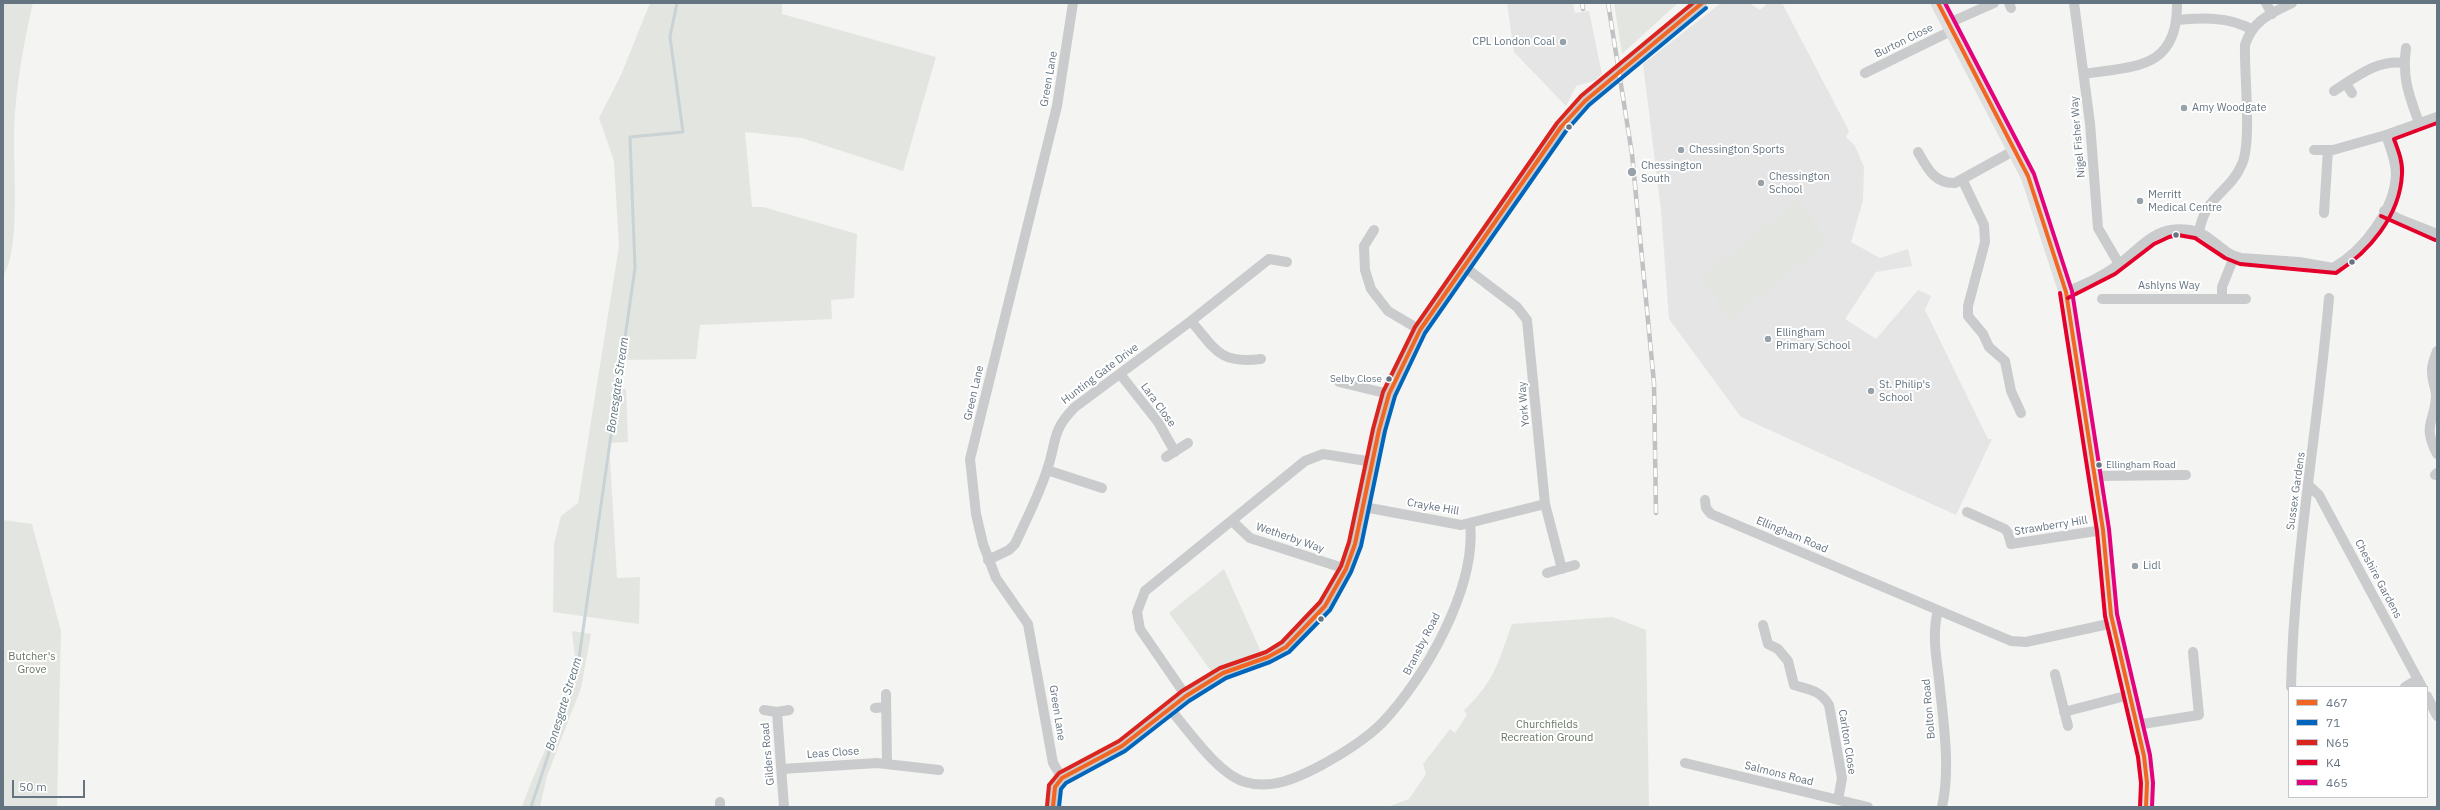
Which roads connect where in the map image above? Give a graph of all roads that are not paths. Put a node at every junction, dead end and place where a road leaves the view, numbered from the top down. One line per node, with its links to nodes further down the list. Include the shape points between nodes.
1 (1073, 3): 67 (street, Green Lane, via 1057,106 970,459 976,514)
2 (1702, 3): 36 (street, via 1585,101 1560,127)
3 (1938, 3): 11 (highway)
4 (1994, 3): 11 (street, Burton Close)
5 (2074, 3): 16 (street, Nigel Fisher Way)
6 (2177, 3): 10 (street)
7 (2266, 3): 9 (street)
8 (2292, 3): 9 (street)
9 (2272, 14): 12 (street)
10 (2177, 20): 12 (street, via 2221,18); 16 (street, via 2171,40 2154,59 2140,66)
11 (1951, 27): 15 (street, Burton Close); 23 (highway)
12 (2251, 29): 31 (street, via 2245,45 2245,155 2236,175 2206,209)
13 (2406, 48): 14 (street)
14 (2404, 63): 17 (street, via 2381,63); 21 (street, via 2405,81)
15 (1865, 73)
16 (2084, 74): 35 (street, Nigel Fisher Way, via 2098,228)
17 (2346, 84): 18 (street); 19 (street)
18 (2334, 91)
19 (2352, 93)
20 (2437, 117): 21 (street)
21 (2419, 123): 22 (street)
22 (2386, 135): 25 (street, via 2360,144); 28 (street, via 2396,172 2395,185)
23 (2016, 150): 27 (street); 37 (highway, via 2037,201)
24 (2314, 150): 25 (street)
25 (2328, 150): 29 (street)
26 (1918, 152): 27 (street, via 1928,170 1941,182 1956,183)
27 (1962, 180): 49 (street, via 1984,225 1985,242 1968,306 1968,316 1983,334 1989,347 2005,361 2011,391)
28 (2384, 211): 32 (street); 33 (street, via 2367,240 2333,268 2299,262)
29 (2324, 213)
30 (1374, 230): 43 (street, via 1364,246 1365,270 1372,289 1388,311)
31 (2199, 233): 33 (street); 35 (street, via 2175,230 2155,235 2144,241)
32 (2437, 234)
33 (2234, 257): 41 (street, via 2224,281)
34 (1287, 262): 42 (street, Hunting Gate Drive, via 1269,259)
35 (2119, 264): 37 (street, via 2090,282)
36 (1462, 265): 43 (street); 61 (street, York Way, via 1516,307 1527,320)
37 (2066, 292): 57 (highway)
38 (2329, 298): 58 (street, Sussex Gardens)
39 (2102, 299): 41 (street, Ashlyns Way, via 2115,295)
40 (2246, 299): 41 (street, Ashlyns Way)
41 (2229, 302)
42 (1191, 321): 45 (street, via 1217,352 1231,360 1240,362); 46 (street, Hunting Gate Drive)
43 (1420, 330): 48 (street)
44 (2437, 351): 52 (street, via 2432,371 2435,403 2429,424 2429,436)
45 (1261, 359)
46 (1120, 374): 51 (street, Lara Close, via 1158,422); 55 (street, Hunting Gate Drive, via 1075,407 1062,420 1053,441)
47 (1339, 382): 48 (street)
48 (1389, 394): 54 (street)
49 (2021, 413)
50 (1188, 443): 51 (street)
51 (1176, 452): 53 (street)
52 (2437, 454)
53 (1166, 457)
54 (1373, 462): 62 (street); 64 (street, via 1323,454 1305,462)
55 (1048, 470): 59 (street); 67 (street, Hunting Gate Drive, via 1015,544 1009,550)
56 (2186, 475): 57 (street)
57 (2096, 476): 66 (highway)
58 (2308, 485): 77 (street, Cheshire Gardens, via 2320,495); 78 (street, Sussex Gardens, via 2293,620)
59 (1102, 488)
60 (1705, 500): 72 (street, Ellingham Road, via 1706,508 1711,514)
61 (1546, 504): 65 (street, Crayke Hill); 70 (street, York Way)
62 (1364, 507): 65 (street, Crayke Hill, via 1461,525); 69 (street)
63 (1967, 512): 66 (street, Strawberry Hill, via 2004,529 2011,544)
64 (1232, 521): 69 (street, Wetherby Way, via 1250,538); 82 (street, via 1145,591 1137,612 1140,629)
65 (1470, 523): 86 (street, Bransby Road, via 1470,554 1459,594 1421,675 1405,698 1381,724 1350,749 1305,774 1282,783 1261,786 1230,776)
66 (2104, 530): 73 (highway)
67 (988, 560): 98 (street, Green Lane, via 996,578 1028,624 1053,763)
68 (1575, 565): 70 (street)
69 (1346, 569): 82 (street, via 1325,606 1286,647 1268,657 1224,673)
70 (1562, 569): 71 (street)
71 (1547, 573)
72 (1938, 610): 73 (street, Ellingham Road, via 2018,643); 103 (street, Bolton Road, via 1934,637 1945,762 1946,791)
73 (2112, 623): 81 (highway)
74 (1763, 625): 99 (street, Carlton Close, via 1768,644 1778,649 1788,661 1794,685 1812,688 1825,698 1829,706 1842,778)
75 (2193, 652): 92 (street, via 2199,715)
76 (2055, 674): 90 (street)
77 (2420, 683): 79 (street)
78 (2291, 686)
79 (2409, 686)
80 (886, 694): 85 (street)
81 (2129, 694): 90 (street); 92 (highway)
82 (1186, 696): 86 (street)
83 (2428, 698): 91 (street)
84 (875, 708): 85 (street)
85 (886, 708): 94 (street)
86 (1170, 709): 98 (street, via 1122,746)
87 (764, 710): 89 (street, Gilders Road)
88 (789, 710): 89 (street)
89 (777, 712): 96 (street, Gilders Road)
90 (2064, 712): 93 (street)
91 (2437, 716)
92 (2136, 725): 104 (highway, via 2147,783)
93 (2068, 726)
94 (887, 763): 96 (street, Leas Close); 97 (street, Leas Close)
95 (1685, 763): 99 (street, Salmons Road)
96 (782, 769): 100 (street, Gilders Road)
97 (939, 770)
98 (1062, 778): 101 (street, via 1055,787)
99 (1838, 800): 102 (street, Salmons Road)
100 (784, 807)
101 (1053, 807)
102 (1868, 807)
103 (1942, 807)
104 (2146, 807)

